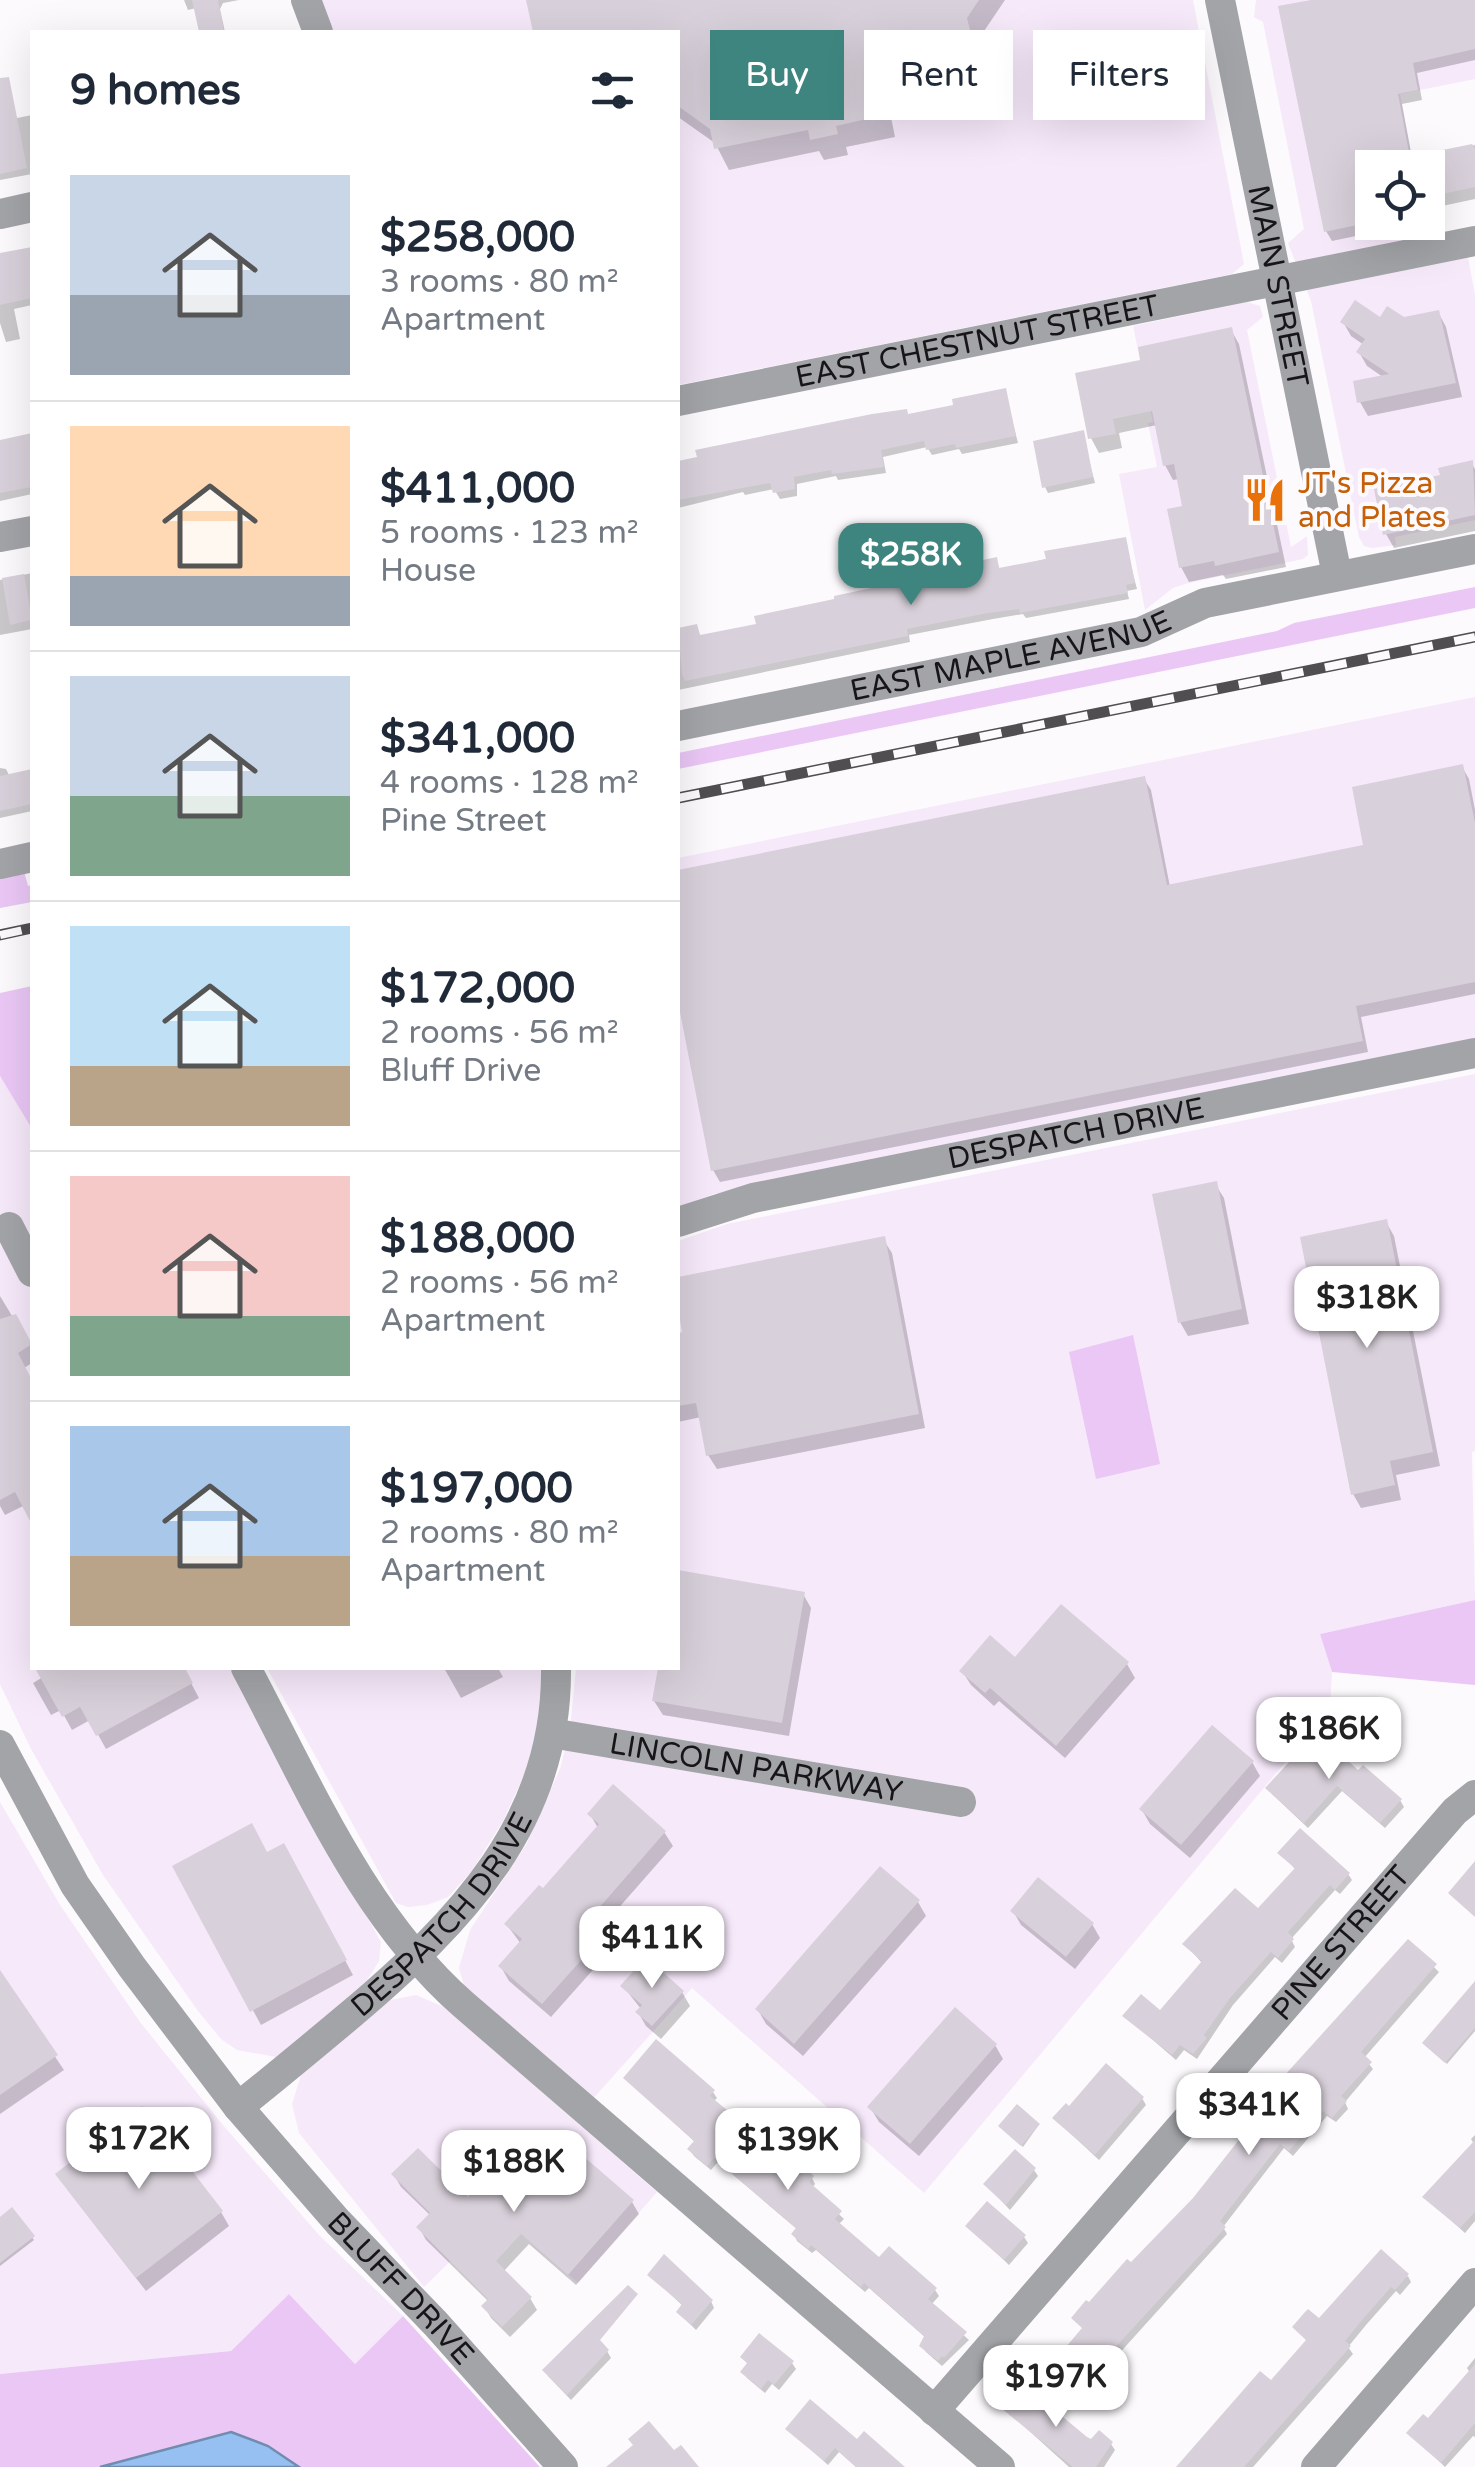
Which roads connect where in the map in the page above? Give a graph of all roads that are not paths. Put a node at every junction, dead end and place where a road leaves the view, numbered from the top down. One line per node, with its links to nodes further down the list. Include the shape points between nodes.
1 (306, 0): 3 (street)
2 (1220, 0): 7 (street, MAIN STREET)
3 (317, 30)
4 (30, 207): 5 (street)
5 (0, 214)
6 (1475, 241): 7 (street, EAST CHESTNUT STREET)
7 (1279, 280): 8 (street, EAST CHESTNUT STREET); 12 (street, MAIN STREET)
8 (680, 401)
9 (30, 531): 10 (street)
10 (0, 537)
11 (1475, 548): 12 (street, EAST MAPLE AVENUE)
12 (1338, 575): 13 (street, EAST MAPLE AVENUE, via 1204,603 1141,632)
13 (680, 726)
14 (30, 857): 15 (street)
15 (0, 864)
16 (1475, 1053): 17 (street, DESPATCH DRIVE, via 752,1198)
17 (680, 1221)
18 (8, 1227): 19 (street)
19 (30, 1268)
20 (247, 1670): 26 (street, via 356,1872)
21 (556, 1670): 22 (street, DESPATCH DRIVE)
22 (551, 1732): 25 (street, LINCOLN PARKWAY); 26 (street, DESPATCH DRIVE, via 527,1811 505,1852)
23 (0, 1745): 27 (street, BLUFF DRIVE, via 75,1885)
24 (1475, 1795): 29 (street, PINE STREET, via 1454,1811)
25 (961, 1802)
26 (417, 1958): 27 (street, DESPATCH DRIVE); 29 (street)
27 (238, 2107): 30 (street, BLUFF DRIVE)
28 (1475, 2282): 32 (street)
29 (934, 2411): 31 (street)
30 (563, 2467)
31 (1000, 2467)
32 (1316, 2467)

